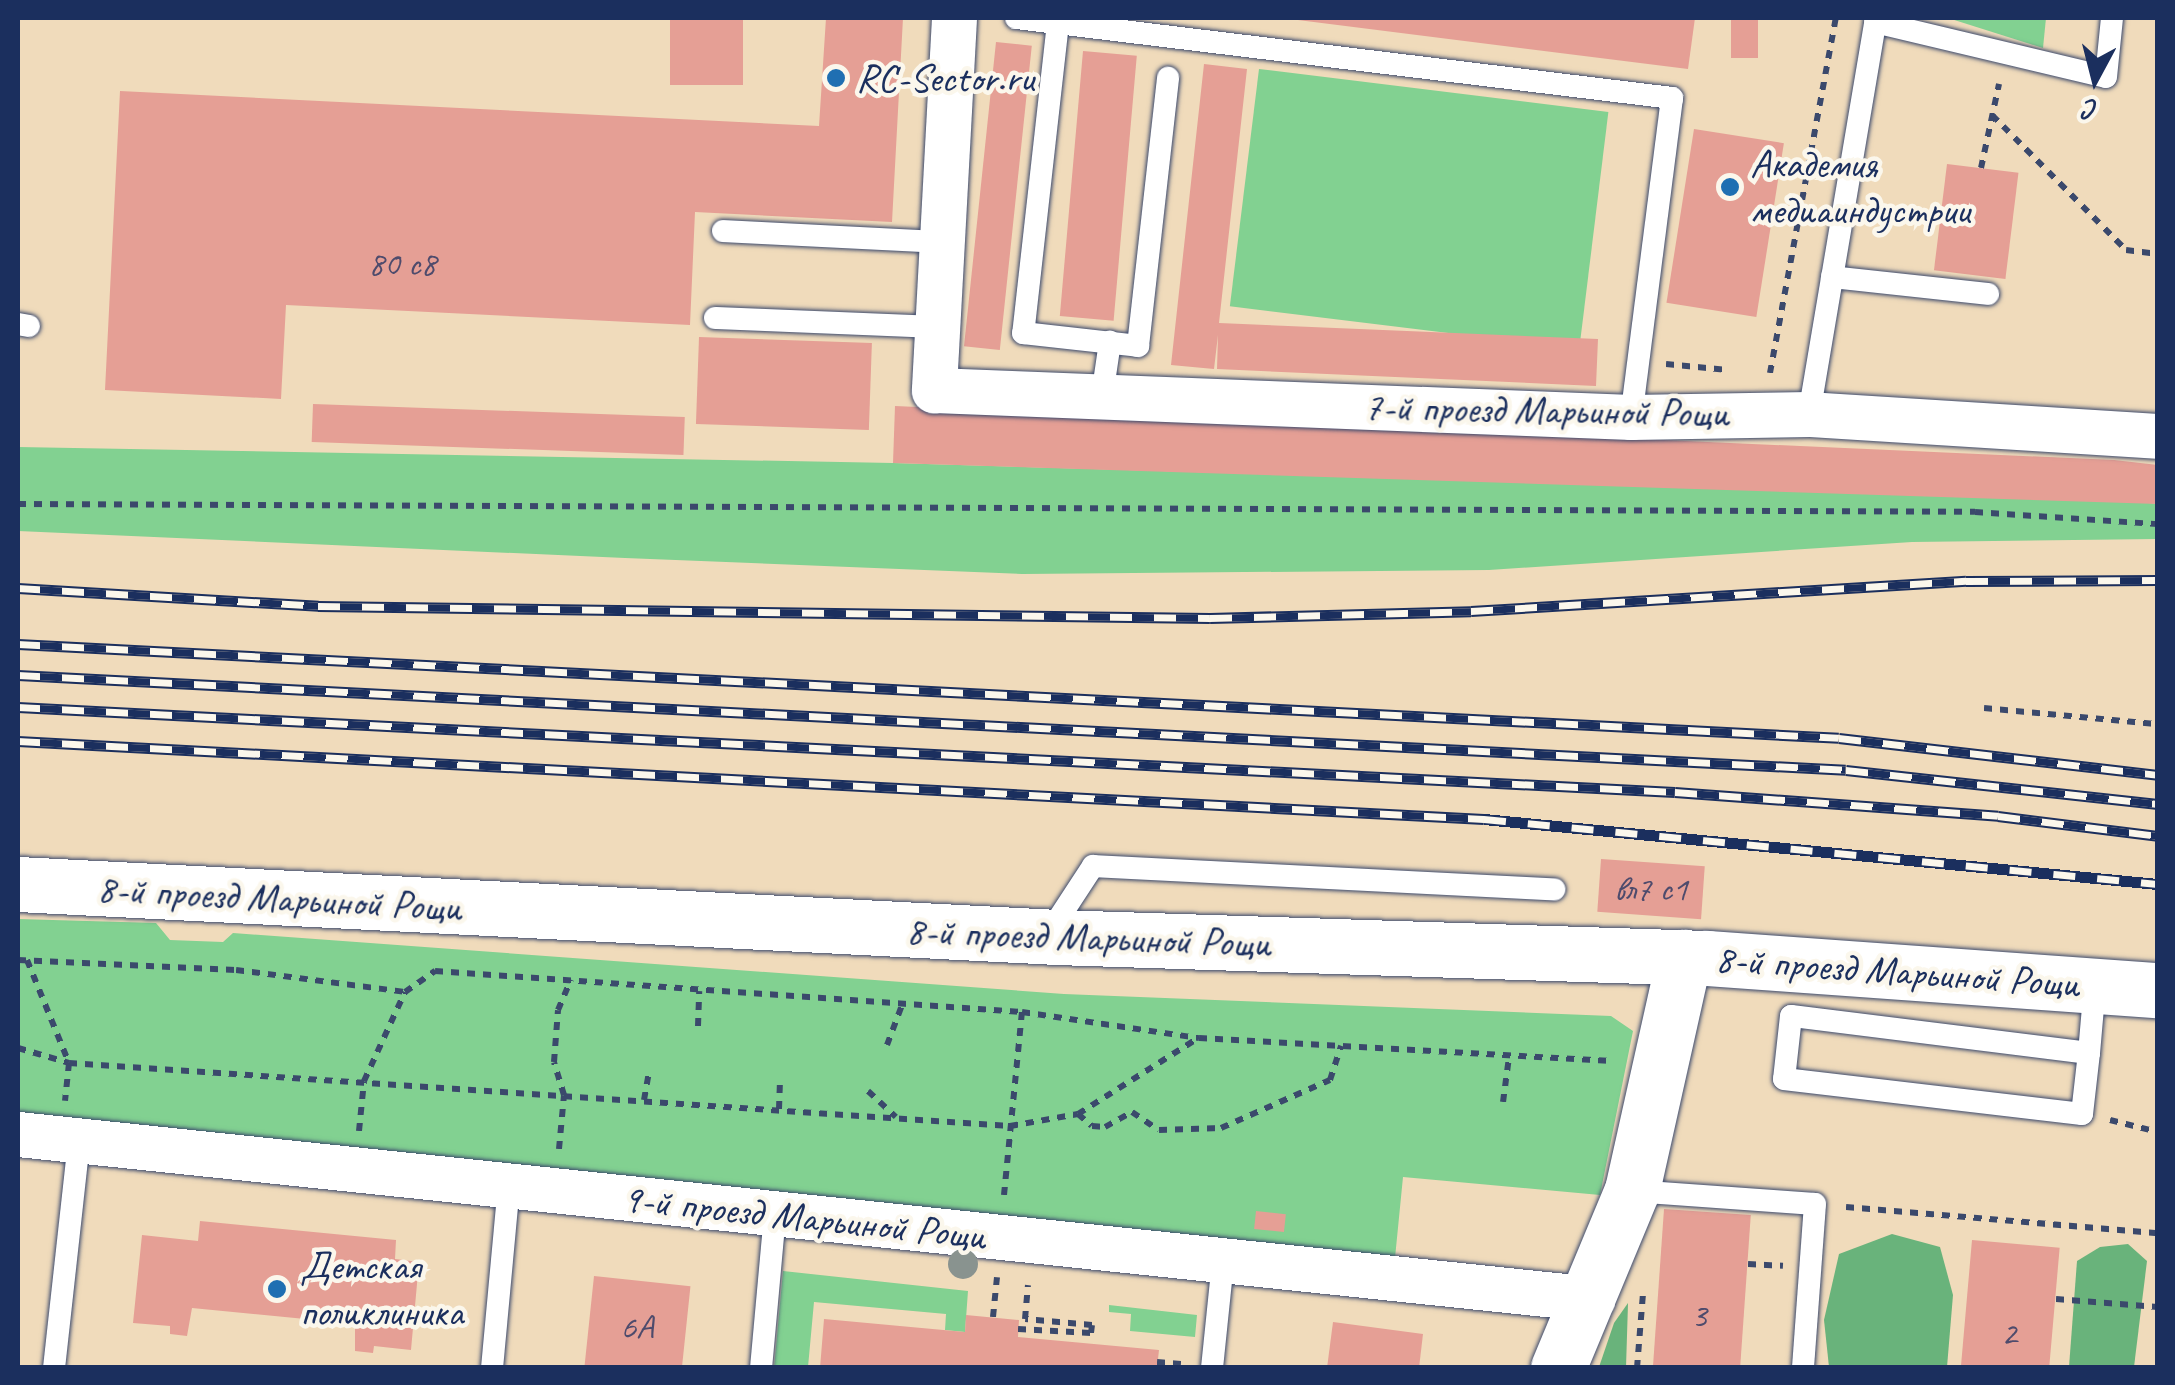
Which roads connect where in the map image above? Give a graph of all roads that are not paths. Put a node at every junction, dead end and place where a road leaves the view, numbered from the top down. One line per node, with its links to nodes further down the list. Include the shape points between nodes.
1 (954, 18): 8 (street)
2 (1016, 18): 5 (lane)
3 (2112, 18): 4 (lane, via 2106,77)
4 (1876, 20): 9 (lane)
5 (1058, 23): 13 (lane, via 1024,333); 16 (lane, via 1672,98)
6 (1168, 78): 13 (lane, via 1138,346)
7 (724, 230): 8 (lane)
8 (942, 242): 12 (street)
9 (1832, 277): 10 (lane); 15 (lane)
10 (1988, 294)
11 (714, 318): 12 (lane)
12 (938, 327): 14 (street, 7-й проезд Марьиной Рощи, via 934,390)
13 (1110, 342): 14 (lane)
14 (1102, 396): 16 (street, 7-й проезд Марьиной Рощи)
15 (1808, 414): 16 (street, 7-й проезд Марьиной Рощи); 17 (street, 7-й проезд Марьиной Рощи)
16 (1632, 416)
17 (2158, 436)
18 (18, 884): 20 (street, 8-й проезд Марьиной Рощи)
19 (1554, 889): 20 (lane, via 1093,866 1057,920)
20 (1056, 938): 21 (street, 8-й проезд Марьиной Рощи)
21 (1684, 957): 22 (street, 8-й проезд Марьиной Рощи); 27 (street)
22 (2095, 984): 23 (street, 8-й проезд Марьиной Рощи); 24 (lane)
23 (2158, 990)
24 (2089, 1053): 24 (lane, via 2082,1114 1784,1079 1791,1016)
25 (53, 1138): 26 (street, 9-й проезд Марьиной Рощи); 31 (lane)
26 (509, 1186): 28 (street, 9-й проезд Марьиной Рощи); 32 (lane)
27 (1632, 1190): 30 (street); 36 (lane, via 1815,1204)
28 (775, 1215): 29 (street, 9-й проезд Марьиной Рощи); 33 (lane)
29 (1222, 1261): 30 (street, 9-й проезд Марьиной Рощи); 34 (lane)
30 (1592, 1299): 35 (street)
31 (54, 1368)
32 (492, 1368)
33 (760, 1368)
34 (1212, 1368)
35 (1558, 1368)
36 (1803, 1368)

